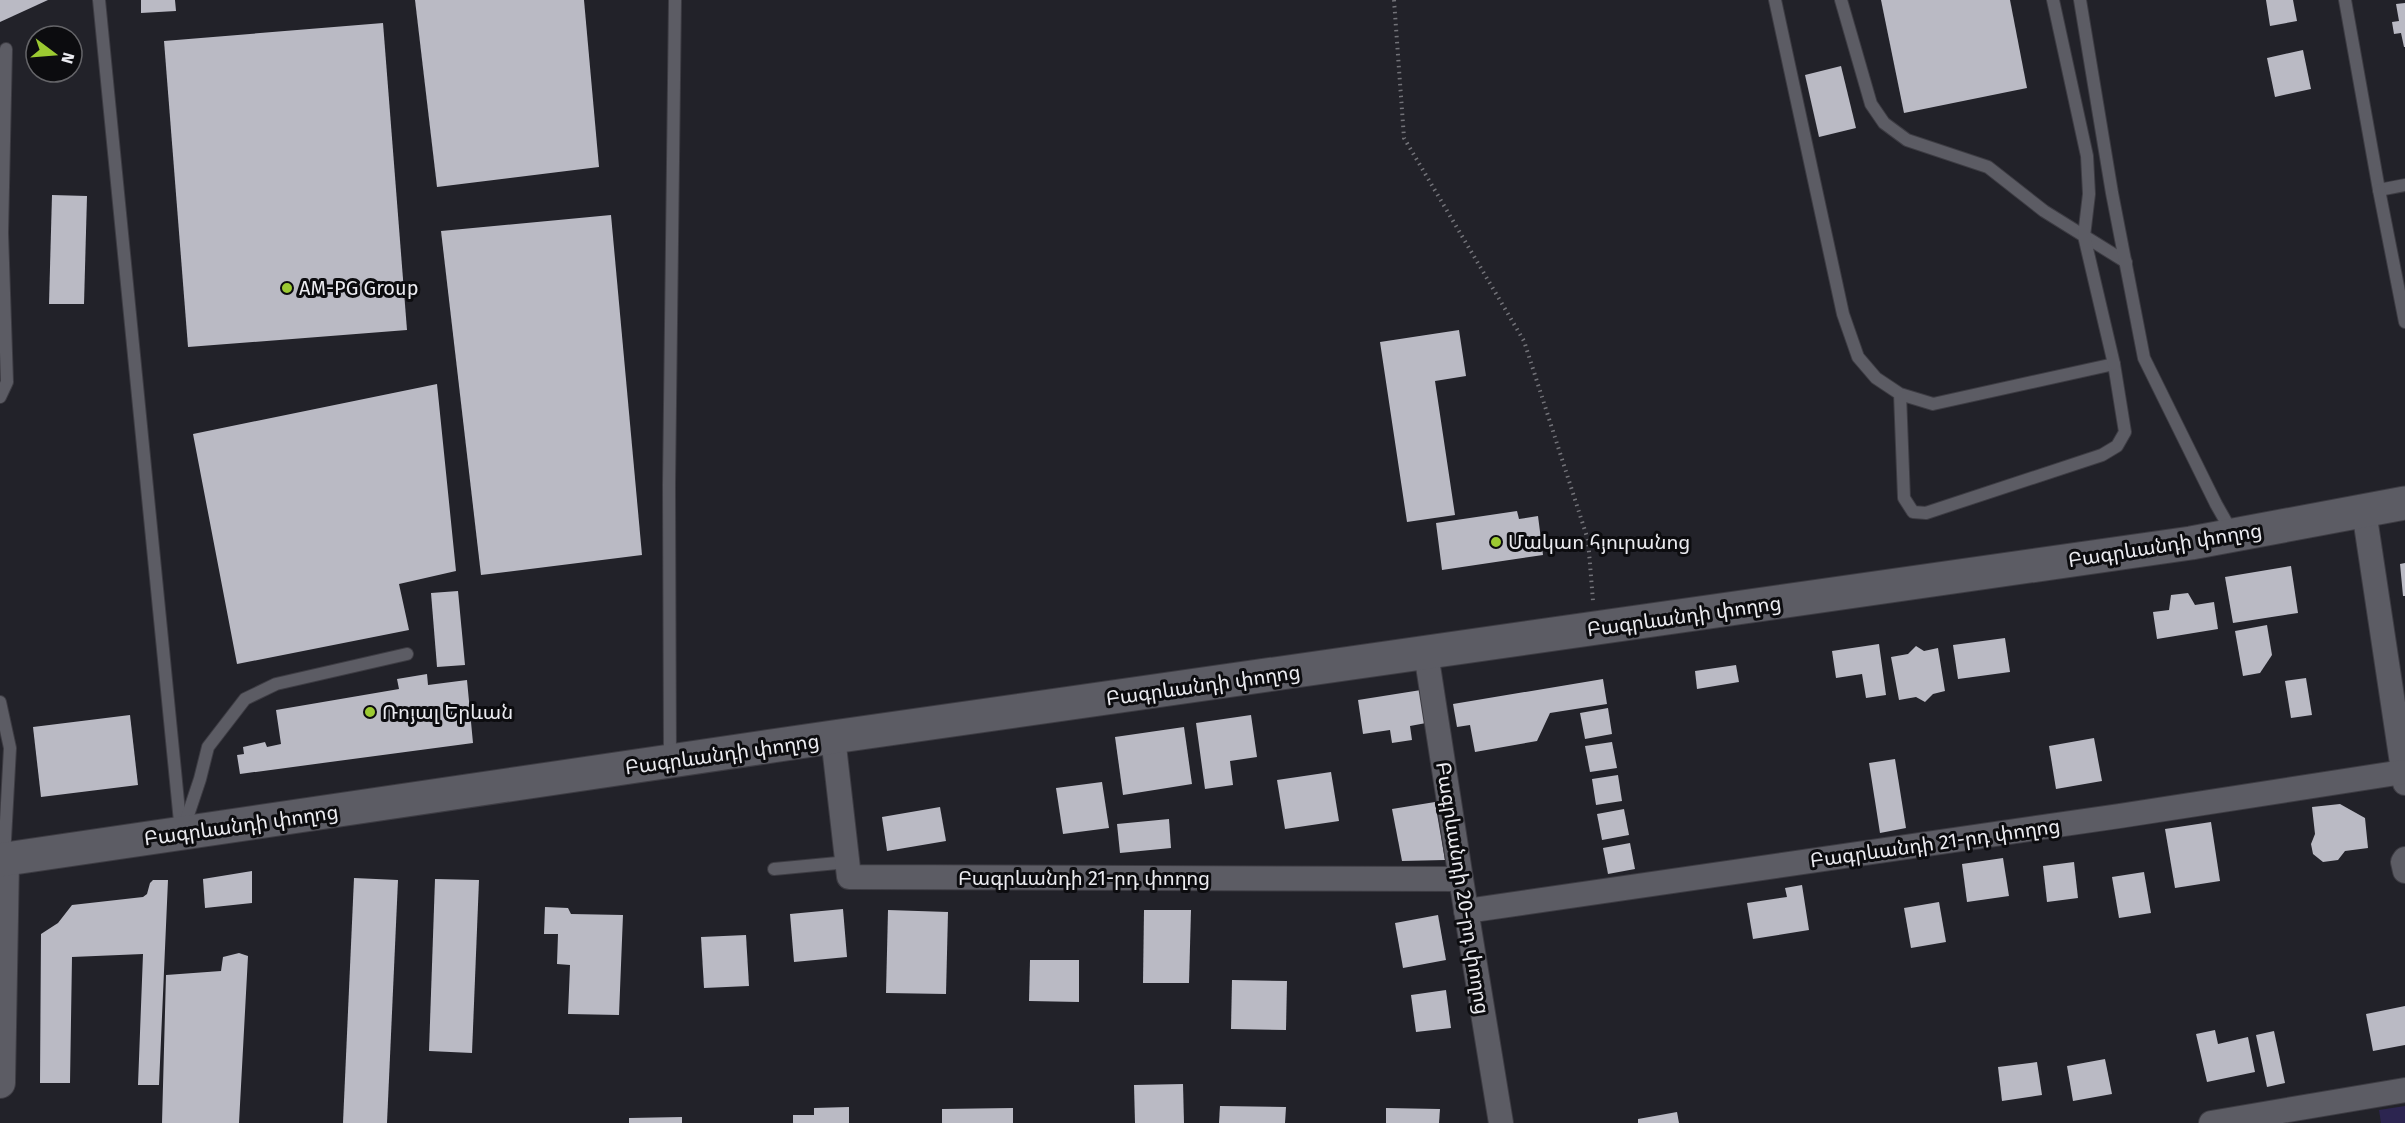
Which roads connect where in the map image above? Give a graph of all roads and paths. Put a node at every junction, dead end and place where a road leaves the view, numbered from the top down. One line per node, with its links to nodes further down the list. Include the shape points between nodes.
1 (99, 0): 28 (lane)
2 (675, 0): 26 (lane)
3 (1394, 0): 21 (path, via 1404,138 1524,341 1588,540)
4 (1775, 0): 16 (lane, via 1843,314 1858,357 1876,378)
5 (1841, 0): 12 (lane, via 1871,104 1884,123 1907,140 1988,167 2044,212)
6 (2053, 0): 12 (lane, via 2087,156 2089,194)
7 (2080, 0): 13 (lane)
8 (2345, 0): 11 (lane)
9 (6, 49): 17 (lane, via 2,233 7,382)
10 (2405, 185): 11 (lane)
11 (2379, 190): 14 (lane)
12 (2084, 236): 13 (lane); 15 (lane)
13 (2126, 262): 20 (lane, via 2145,358)
14 (2405, 322)
15 (2114, 364): 16 (lane, via 1933,404); 16 (lane, via 2125,432 2117,446 2102,455 1926,513 1913,512 1904,498)
16 (1900, 394)
17 (0, 397)
18 (2405, 503): 19 (main road, Բագրևանդի փողոց)
19 (2364, 511): 20 (main road, Բագրևանդի փողոց); 27 (street)
20 (2233, 535): 21 (main road, Բագրևանդի փողոց)
21 (1596, 629): 22 (main road, Բագրևանդի փողոց)
22 (1426, 653): 25 (main road, Բագրևանդի փողոց); 34 (street, Բագրևանդի 20-րդ փողոց)
23 (407, 654): 28 (lane, via 276,684 244,699 208,747)
24 (0, 702): 30 (lane, via 10,748)
25 (833, 737): 26 (main road, Բագրևանդի փողոց); 31 (street)
26 (670, 761): 28 (main road, Բագրևանդի փողոց)
27 (2404, 777): 35 (street, Բագրևանդի 21-րդ փողոց)
28 (181, 834): 30 (main road, Բագրևանդի փողոց)
29 (2405, 859): 33 (street)
30 (2, 860): 36 (street)
31 (848, 862): 32 (lane); 34 (street, Բագրևանդի 21-րդ փողոց, via 849,877)
32 (774, 869)
33 (2405, 870)
34 (1461, 879): 35 (street, Բագրևանդի 20-րդ փողոց)
35 (1466, 911): 38 (street, Բագրևանդի 20-րդ փողոց)
36 (0, 1083)
37 (2405, 1090): 39 (street)
38 (1501, 1123)
39 (2211, 1123)

